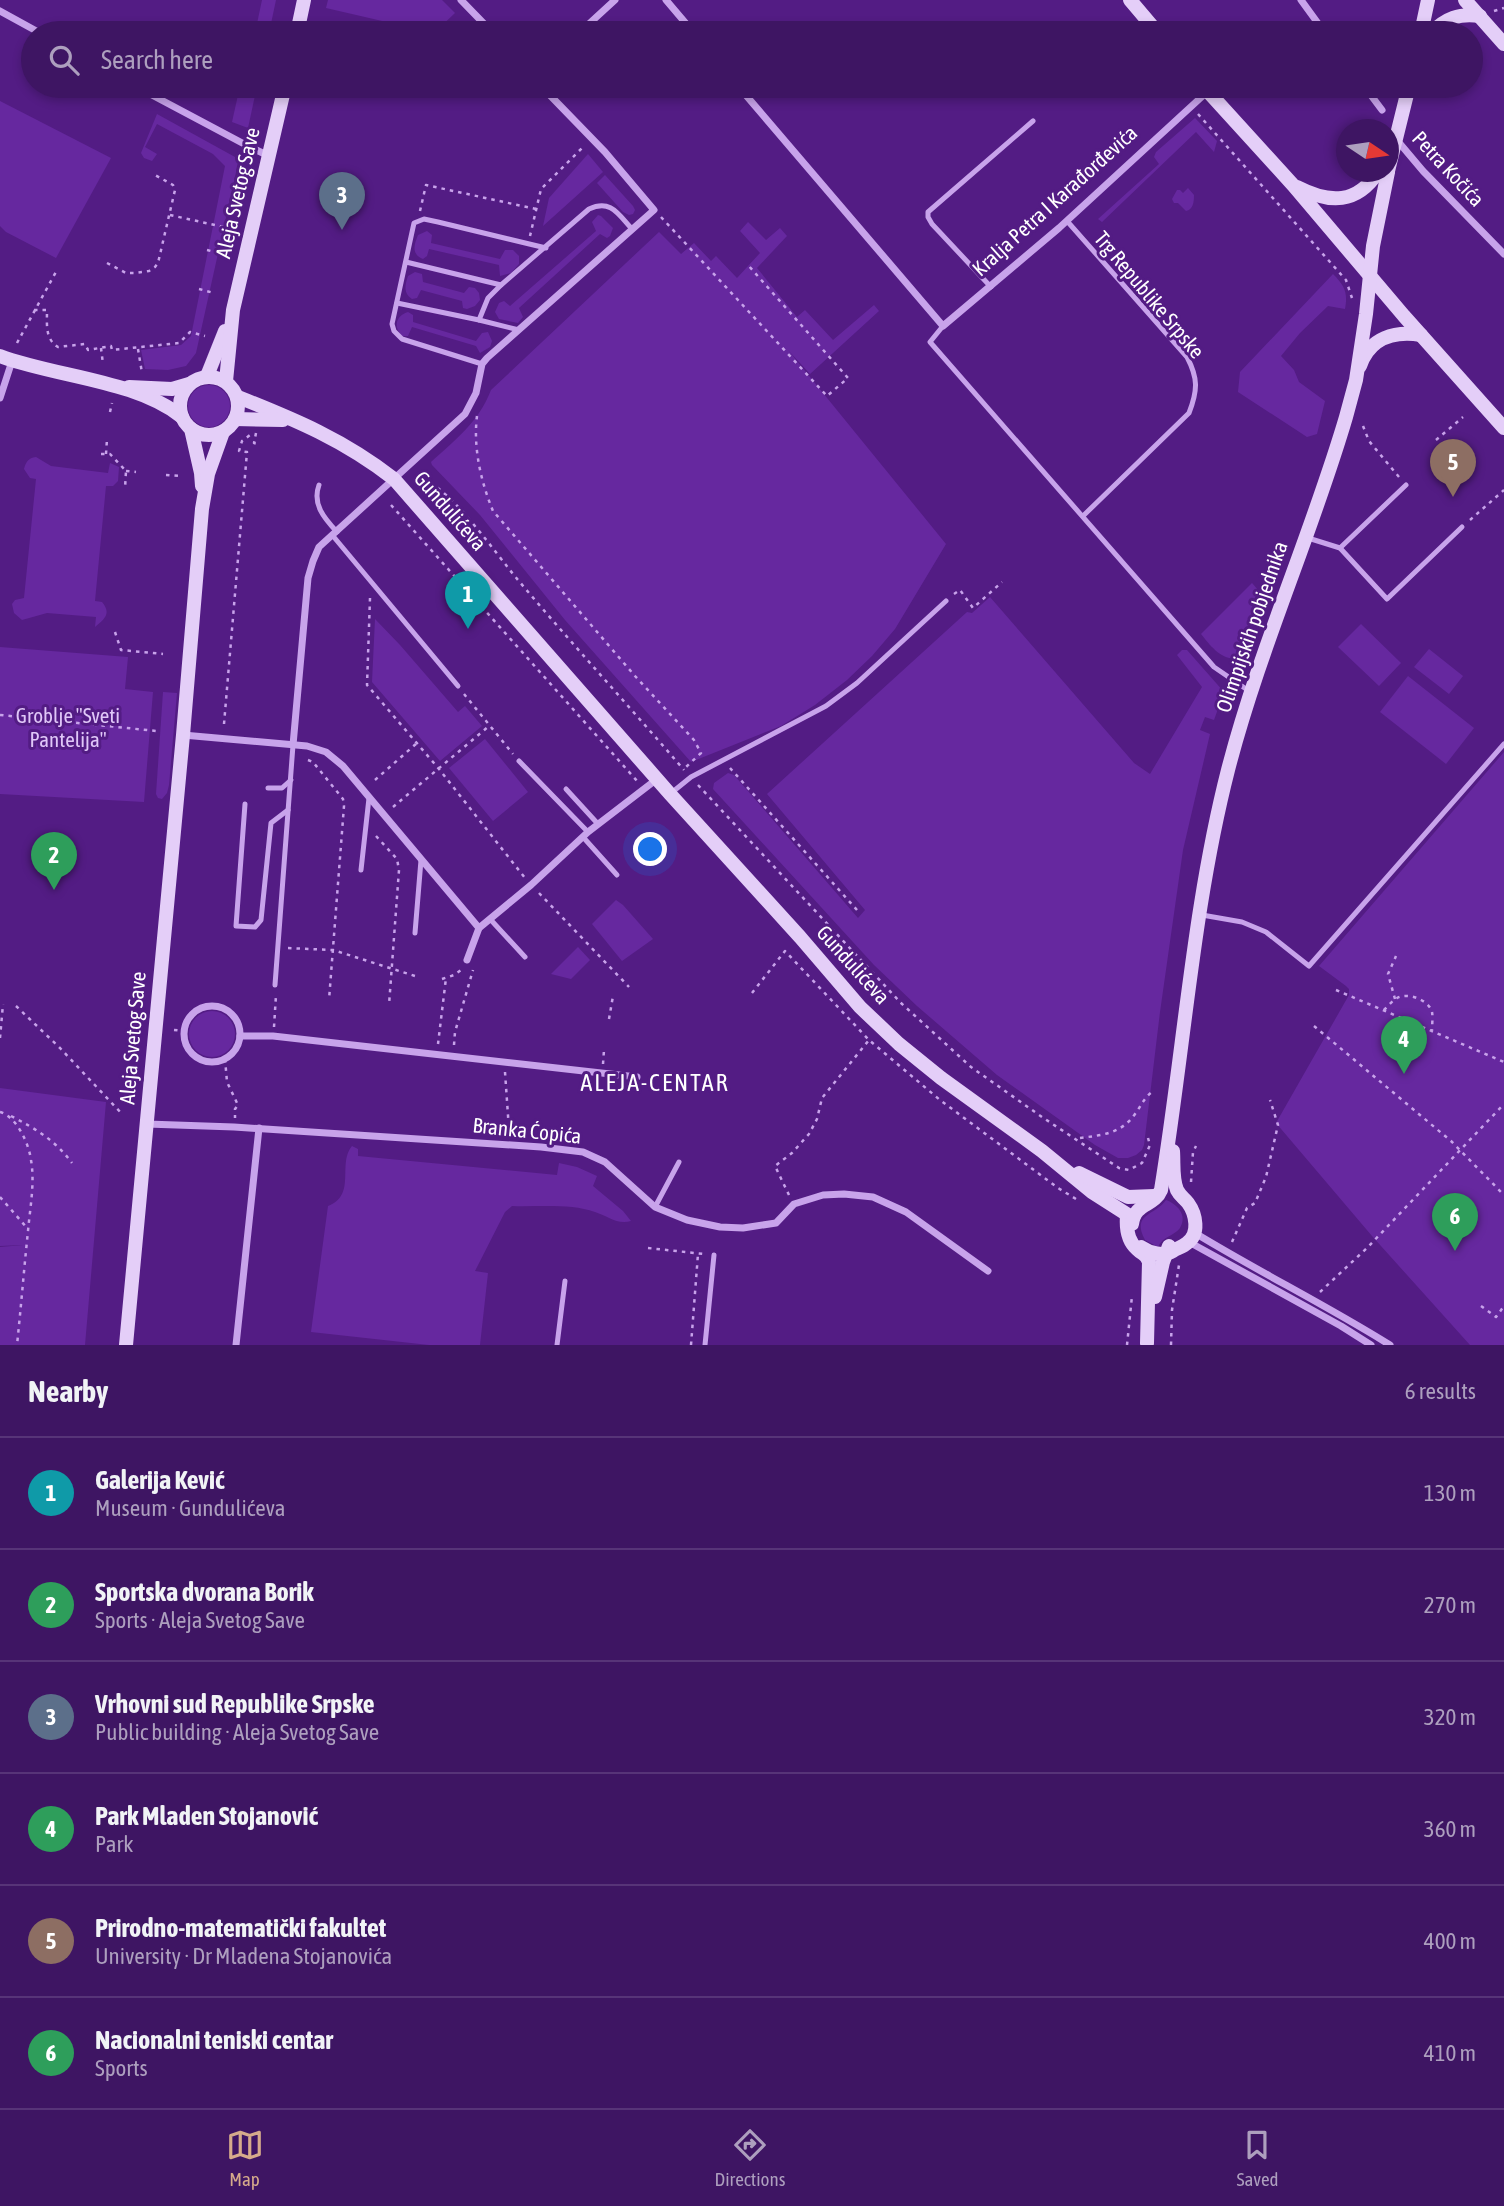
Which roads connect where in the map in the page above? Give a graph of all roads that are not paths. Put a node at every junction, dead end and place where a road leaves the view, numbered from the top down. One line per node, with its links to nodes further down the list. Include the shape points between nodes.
1 (304, 0): 11 (street)
2 (461, 0): 12 (street)
3 (615, 0): 13 (street)
4 (666, 0): 14 (street)
5 (1130, 0): 15 (street)
6 (1301, 0): 16 (street)
7 (1427, 0): 17 (street)
8 (1465, 0): 10 (street)
9 (0, 11): 19 (street)
10 (1487, 14): 18 (street); 20 (street)
11 (300, 21)
12 (481, 21)
13 (592, 21)
14 (684, 21)
15 (1148, 21)
16 (1316, 21)
17 (1423, 21)
18 (1445, 21)
19 (21, 23)
20 (1504, 44)
21 (157, 98): 33 (street)
22 (282, 98): 33 (street, Aleja Svetog Save)
23 (553, 98): 38 (street, via 654,210)
24 (748, 98): 48 (street)
25 (1196, 98): 37 (street, Kralja Petra I Karađorđevića)
26 (1215, 98): 36 (street, Kralja Petra I Karađorđevića)
27 (1373, 98): 29 (street)
28 (1406, 98): 31 (street, Olimpijskih pobjednika)
29 (1382, 110)
30 (1032, 121): 44 (lane, via 928,212 932,224)
31 (1399, 126)
32 (1399, 142): 40 (street, Petra Kočića)
33 (270, 156): 46 (street, Aleja Svetog Save)
34 (1370, 182): 36 (street, via 1362,192 1334,199)
35 (1386, 182): 42 (street, Olimpijskih pobjednika)
36 (1293, 185): 42 (street, Kralja Petra I Karađorđevića)
37 (1067, 221): 44 (street, Kralja Petra I Karađorđevića); 70 (lane, Trg Republike Srpske, via 1187,356 1196,387 1189,413)
38 (632, 229): 39 (lane, via 603,204 589,209); 49 (street)
39 (547, 248): 41 (lane, via 418,220); 43 (lane)
40 (1504, 254)
41 (406, 262): 43 (lane); 45 (lane)
42 (1370, 275): 50 (street, Kralja Petra I Karađorđevića); 54 (street, Olimpijskih pobjednika)
43 (501, 285): 47 (lane, via 488,298)
44 (991, 287): 48 (street, Kralja Petra I Karađorđevića)
45 (397, 303): 47 (lane); 52 (lane, via 392,324 397,335)
46 (233, 310): 53 (street, Aleja Svetog Save); 55 (street, Aleja Svetog Save)
47 (479, 320): 49 (lane)
48 (943, 326): 70 (lane, Kralja Petra I Karađorđevića, via 930,342)
49 (519, 330): 52 (street)
50 (1421, 335): 54 (street, via 1392,334 1382,339 1362,359); 63 (street, Kralja Petra I Karađorđevića)
51 (6, 359): 57 (street); 59 (street)
52 (482, 364): 66 (street, via 476,393 465,414)
53 (207, 376): 55 (street); 56 (street)
54 (1356, 380): 73 (street, Olimpijskih pobjednika)
55 (226, 382): 58 (street)
56 (189, 384): 57 (street, via 172,389); 60 (street, via 180,401)
57 (114, 386): 60 (street, via 170,407)
58 (238, 397): 61 (street); 62 (street, Gundulićeva)
59 (0, 398)
60 (182, 417): 64 (street)
61 (235, 419): 62 (street, Gundulićeva); 65 (street)
62 (302, 423): 66 (street, Gundulićeva)
63 (1504, 428)
64 (191, 429): 65 (street, via 207,435); 69 (street, Aleja Svetog Save, via 201,473)
65 (223, 432): 69 (street, Aleja Svetog Save)
66 (394, 479): 72 (street); 82 (street, Gundulićeva)
67 (319, 485): 72 (lane, via 319,507)
68 (1406, 485): 74 (lane)
69 (202, 509): 78 (street, Aleja Svetog Save)
70 (1083, 516): 77 (lane, via 1214,667)
71 (1462, 527): 74 (lane, via 1388,599)
72 (335, 534): 76 (lane); 80 (street, via 319,547 309,578)
73 (1305, 537): 74 (lane); 77 (street, Olimpijskih pobjednika)
74 (1340, 548)
75 (946, 601): 86 (lane, via 826,706 691,777)
76 (458, 686)
77 (1252, 692): 95 (street, Olimpijskih pobjednika, via 1228,771)
78 (183, 735): 80 (street); 105 (street, Aleja Svetog Save)
79 (1504, 744): 95 (lane, via 1309,966 1266,932 1242,922)
80 (293, 745): 83 (lane); 87 (street, via 327,752)
81 (519, 761): 91 (lane)
82 (657, 779): 86 (street, Gundulićeva); 90 (street)
83 (291, 780): 84 (lane, via 282,788); 89 (lane)
84 (268, 788)
85 (566, 789): 90 (lane)
86 (670, 794): 107 (street, Gundulićeva, via 860,1007 940,1078)
87 (369, 798): 92 (street); 93 (lane)
88 (245, 804): 89 (lane, via 236,926 255,928 261,920 271,823)
89 (288, 810): 101 (lane)
90 (598, 824): 91 (street)
91 (585, 835): 94 (lane); 96 (street)
92 (421, 860): 97 (street); 98 (lane)
93 (361, 870)
94 (617, 875)
95 (1200, 915): 104 (street, Olimpijskih pobjednika)
96 (490, 919): 97 (street); 99 (lane)
97 (479, 928): 100 (street)
98 (415, 933)
99 (525, 957)
100 (467, 960)
101 (275, 985)
102 (240, 1036): 102 (street, via 230,1012 213,1006 196,1011 184,1031 190,1052 206,1062 233,1053); 103 (street)
103 (637, 1077)
104 (1174, 1101): 109 (street, Olimpijskih pobjednika); 110 (street, Olimpijskih pobjednika)
105 (146, 1124): 106 (street, Branka Ćopića); 121 (street, Aleja Svetog Save)
106 (259, 1128): 111 (street, Branka Ćopića, via 583,1152 606,1162); 122 (street)
107 (1042, 1151): 109 (street, Gundulićeva, via 1126,1192); 113 (street, Gundulićeva)
108 (679, 1162): 111 (lane)
109 (1154, 1193): 110 (street); 113 (street, via 1133,1206)
110 (1178, 1197): 112 (street, Olimpijskih pobjednika); 114 (street, via 1193,1211)
111 (655, 1207): 118 (street, Branka Ćopića, via 700,1224 743,1228 776,1223 794,1204 823,1195 867,1195 906,1212)
112 (1190, 1215): 114 (street, Olimpijskih pobjednika); 117 (street, via 1188,1233 1171,1244)
113 (1129, 1221): 115 (street, via 1131,1241)
114 (1192, 1237): 117 (street); 125 (street); 126 (street)
115 (1149, 1254): 117 (street); 120 (street)
116 (714, 1255): 124 (lane)
117 (1173, 1255): 120 (street, via 1164,1272)
118 (988, 1271)
119 (565, 1281): 123 (lane)
120 (1147, 1344)
121 (126, 1345)
122 (236, 1345)
123 (557, 1345)
124 (705, 1345)
125 (1371, 1345)
126 (1390, 1345)

